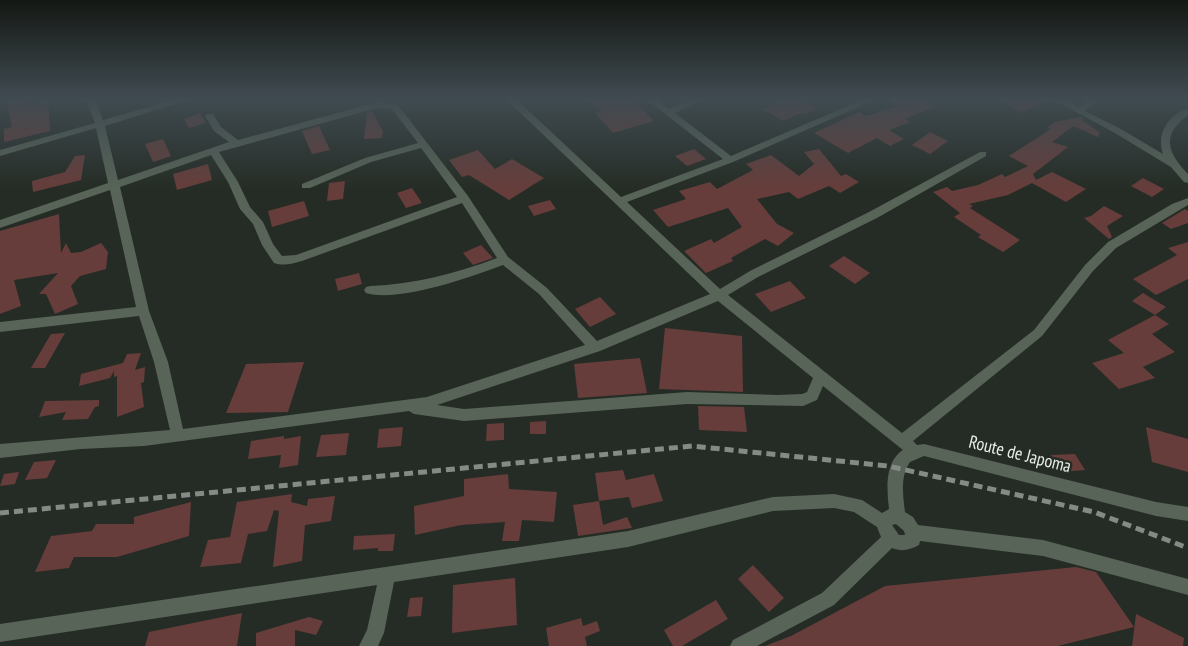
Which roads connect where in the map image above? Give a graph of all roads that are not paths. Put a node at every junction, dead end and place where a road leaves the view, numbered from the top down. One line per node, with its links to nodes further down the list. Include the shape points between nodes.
1 (82, 129): 16 (street)
2 (101, 129): 21 (street)
3 (218, 129): 12 (street)
4 (287, 129): 12 (street)
5 (411, 129): 14 (street)
6 (541, 129): 25 (street)
7 (689, 129): 18 (street)
8 (804, 129): 18 (street)
9 (1113, 129): 11 (street)
10 (1168, 129): 13 (street)
11 (1132, 139): 13 (street); 19 (street)
12 (236, 143): 15 (street)
13 (1164, 143): 19 (street, via 1165,153)
14 (424, 145): 22 (street, via 368,160); 23 (street)
15 (213, 151): 21 (street); 23 (street, via 278,260 298,258)
16 (0, 153)
17 (983, 154): 29 (street)
18 (730, 160): 25 (street)
19 (1172, 164): 20 (street)
20 (1188, 180)
21 (115, 186): 26 (street); 30 (street)
22 (306, 186)
23 (464, 198): 27 (street)
24 (1188, 201): 36 (street, via 1112,245 1088,268 1038,333)
25 (618, 202): 29 (street)
26 (0, 224)
27 (504, 260): 28 (street, via 428,286); 32 (street, via 543,291)
28 (370, 290)
29 (719, 294): 32 (street); 33 (street)
30 (143, 311): 31 (street); 35 (street, via 161,362)
31 (0, 327)
32 (596, 346): 34 (street, via 427,403)
33 (820, 376): 34 (street, via 812,396 795,400 688,398 464,415); 36 (street)
34 (409, 406): 35 (street)
35 (178, 436): 37 (street)
36 (907, 446): 38 (street, Route de Japoma, via 1156,509); 39 (street, via 897,468)
37 (0, 451)
38 (1188, 514)
39 (891, 526): 40 (street, via 908,522); 40 (street, via 898,544 913,540); 41 (street, via 857,505 834,501 773,504 628,539); 45 (street, via 828,599)
40 (914, 532): 42 (street, via 1043,548)
41 (387, 576): 43 (street); 44 (street, via 375,633)
42 (1188, 587)
43 (0, 633)
44 (368, 646)
45 (739, 646)

